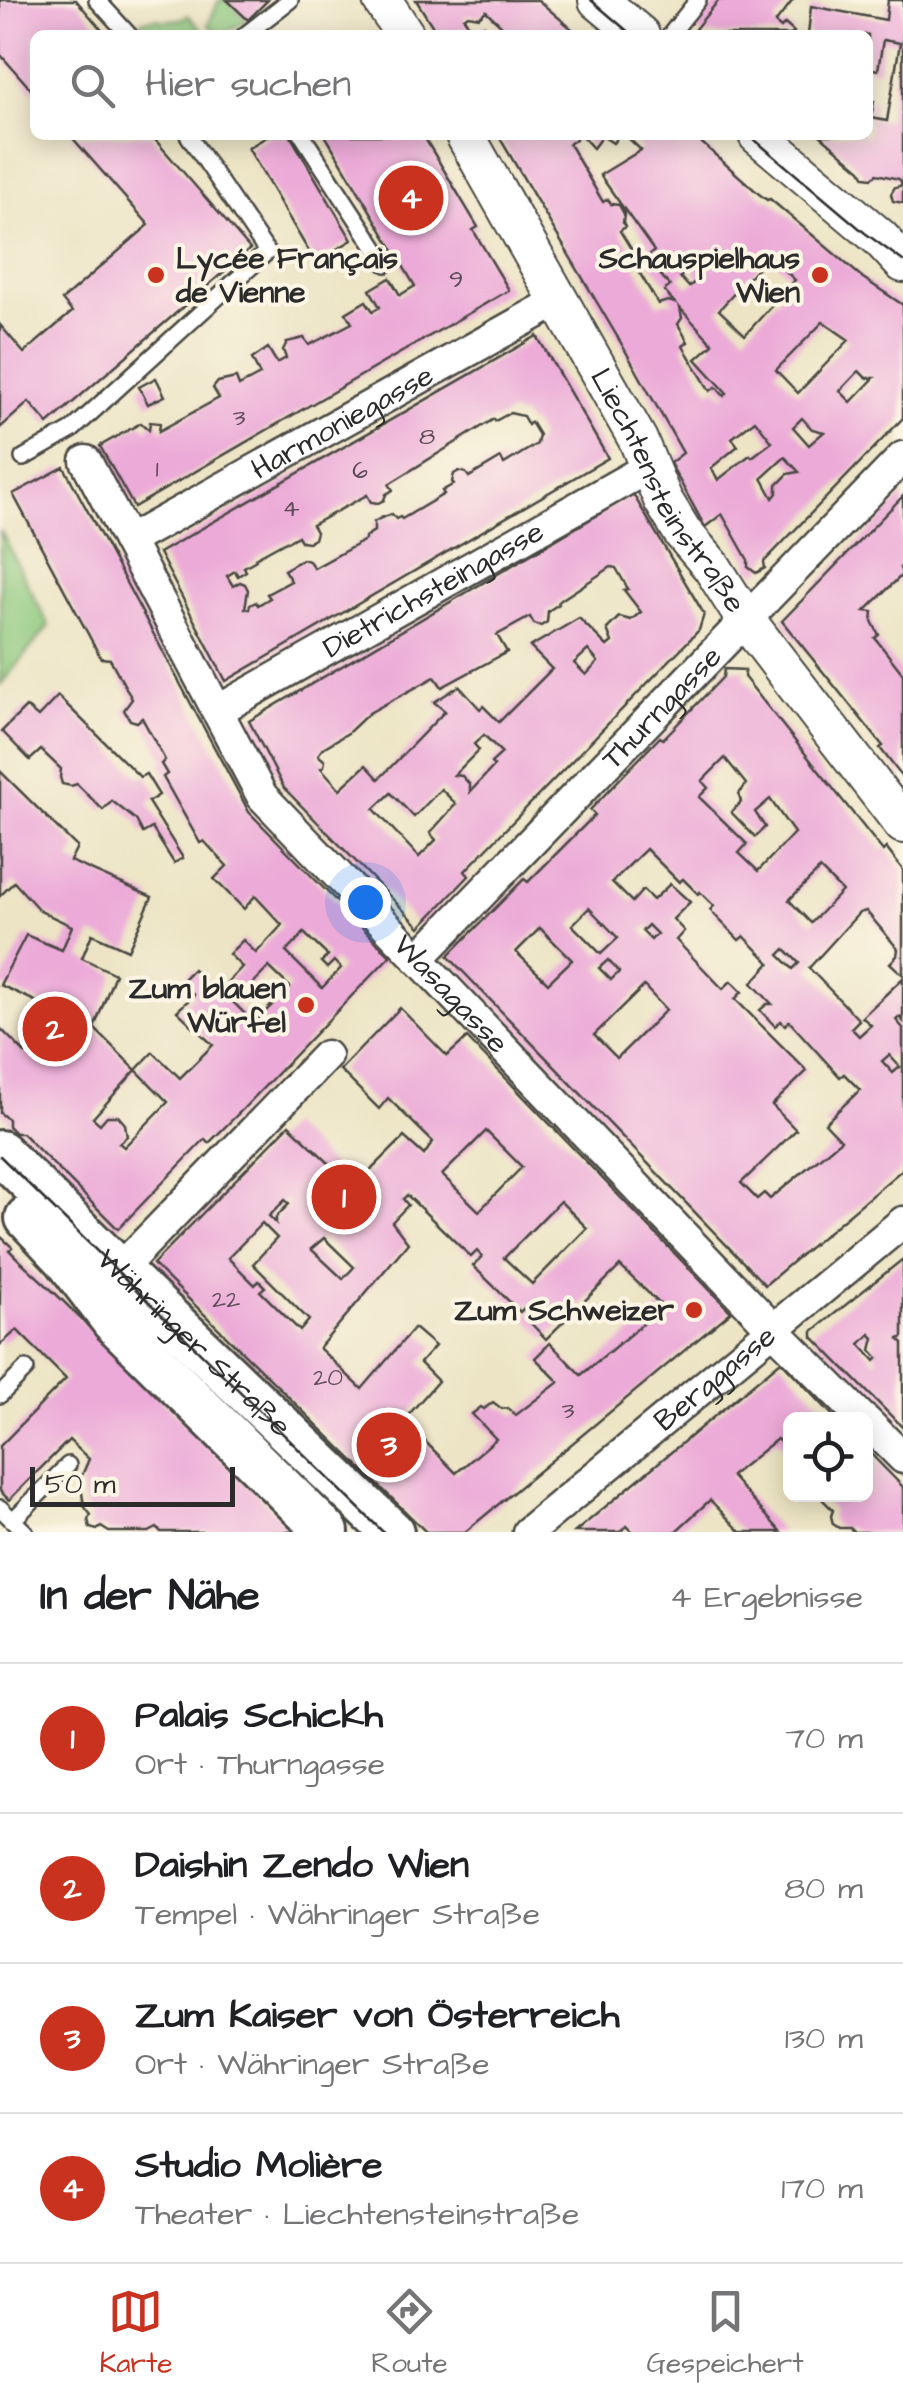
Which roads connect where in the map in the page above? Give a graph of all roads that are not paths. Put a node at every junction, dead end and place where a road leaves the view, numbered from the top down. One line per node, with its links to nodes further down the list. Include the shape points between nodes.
1 (97, 0): 6 (lane)
2 (290, 0): 7 (lane)
3 (382, 0): 8 (street)
4 (598, 0): 9 (street)
5 (698, 0): 10 (lane)
6 (124, 30)
7 (251, 30)
8 (402, 30)
9 (634, 30)
10 (674, 30)
11 (191, 140): 19 (lane, via 266,252 72,430)
12 (305, 140): 16 (lane)
13 (468, 140): 17 (street, Liechtensteinstraße)
14 (764, 140): 15 (street)
15 (895, 250)
16 (386, 264)
17 (558, 301): 21 (street, Liechtensteinstraße); 22 (street, Harmoniegasse)
18 (903, 457): 23 (street, Thurngasse)
19 (23, 458)
20 (86, 461): 22 (street, Wasagasse)
21 (650, 467): 23 (street, Liechtensteinstraße, via 675,521); 24 (street, Dietrichsteingasse)
22 (128, 541): 24 (street, Wasagasse)
23 (745, 620): 25 (street, Liechtensteinstraße); 26 (street, Thurngasse)
24 (217, 711): 26 (street, Wasagasse, via 262,796)
25 (903, 824)
26 (418, 958): 33 (street, Wasagasse)
27 (326, 1056): 32 (street)
28 (0, 1152): 32 (main road, Währinger Straße)
29 (0, 1165): 43 (lane, Währinger Straße)
30 (0, 1190): 42 (main road, Währinger Straße, via 114,1321)
31 (903, 1222): 33 (street, Berggasse)
32 (119, 1270): 44 (main road, Währinger Straße)
33 (774, 1330): 36 (street, Wasagasse); 45 (street, Berggasse)
34 (26, 1369): 35 (lane)
35 (0, 1395)
36 (857, 1412)
37 (873, 1428): 38 (street, Wasagasse)
38 (903, 1458)
39 (68, 1465): 41 (lane)
40 (0, 1508): 41 (lane)
41 (19, 1526)
42 (327, 1532)
43 (374, 1532)
44 (392, 1532)
45 (528, 1532)

